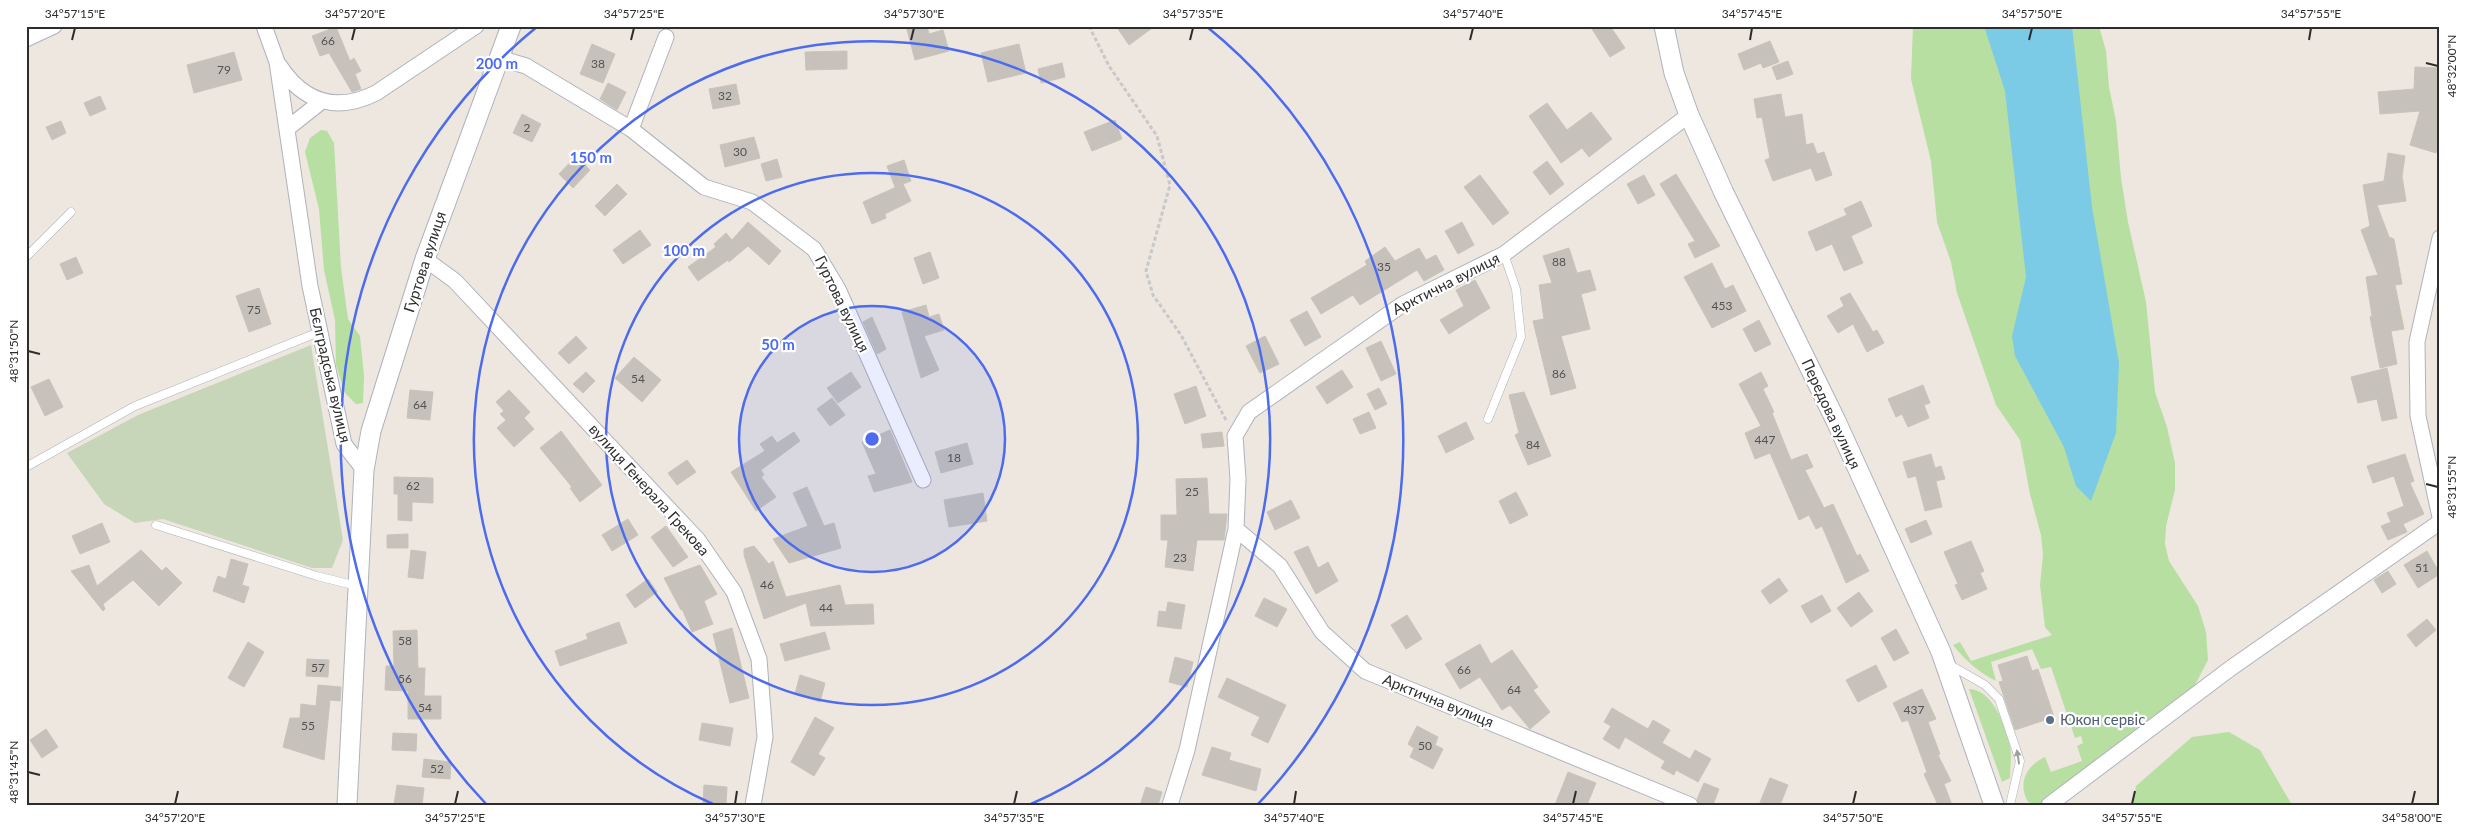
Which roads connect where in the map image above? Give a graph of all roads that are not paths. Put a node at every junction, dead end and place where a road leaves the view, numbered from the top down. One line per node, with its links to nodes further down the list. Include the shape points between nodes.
1 (54, 26): 7 (street)
2 (264, 26): 9 (street, Бєлградська вулиця)
3 (476, 26): 10 (street, Бєлградська вулиця, via 376,93 359,101 341,104)
4 (511, 26): 8 (street, Гуртова вулиця)
5 (1664, 26): 11 (street, Передова вулиця, via 1674,73)
6 (666, 37): 13 (street)
7 (26, 39)
8 (499, 58): 13 (street, Гуртова вулиця, via 526,66); 18 (street, Гуртова вулиця)
9 (277, 62): 10 (street, Бєлградська вулиця, via 288,79); 12 (street, Бєлградська вулиця)
10 (322, 101): 12 (street)
11 (1689, 115): 16 (street, Арктична вулиця); 29 (street, Передова вулиця, via 1724,194 1836,421)
12 (288, 128): 19 (street, Бєлградська вулиця, via 310,286)
13 (631, 129): 23 (street, Гуртова вулиця, via 704,187 752,202 814,249 838,289)
14 (71, 212): 17 (lane)
15 (2440, 238): 24 (street, via 2417,342 2418,416)
16 (1504, 254): 20 (lane, via 1516,289 1521,337); 27 (street, Арктична вулиця, via 1403,304 1249,412 1235,436 1238,479)
17 (26, 257)
18 (425, 259): 22 (street, Гуртова вулиця, via 371,431); 31 (street, вулиця Генерала Грекова, via 455,281 698,540 734,592 759,659 765,737)
19 (320, 332): 21 (lane, via 135,406); 22 (street, Бєлградська вулиця, via 344,444)
20 (1488, 419)
21 (26, 467)
22 (364, 470): 28 (street)
23 (923, 480)
24 (2440, 517)
25 (2440, 522): 36 (street, via 2231,668)
26 (156, 525): 28 (lane)
27 (1236, 529): 32 (street, via 1187,750); 33 (street, Арктична вулиця, via 1280,566 1322,632 1365,672)
28 (357, 586): 30 (street)
29 (1945, 662): 34 (street, Передова вулиця); 35 (lane, one-way to 29, via 2020,761 1999,699 1985,685)
30 (347, 805)
31 (753, 805)
32 (1170, 805)
33 (1690, 805)
34 (1994, 805)
35 (2010, 805)
36 (2049, 805)

